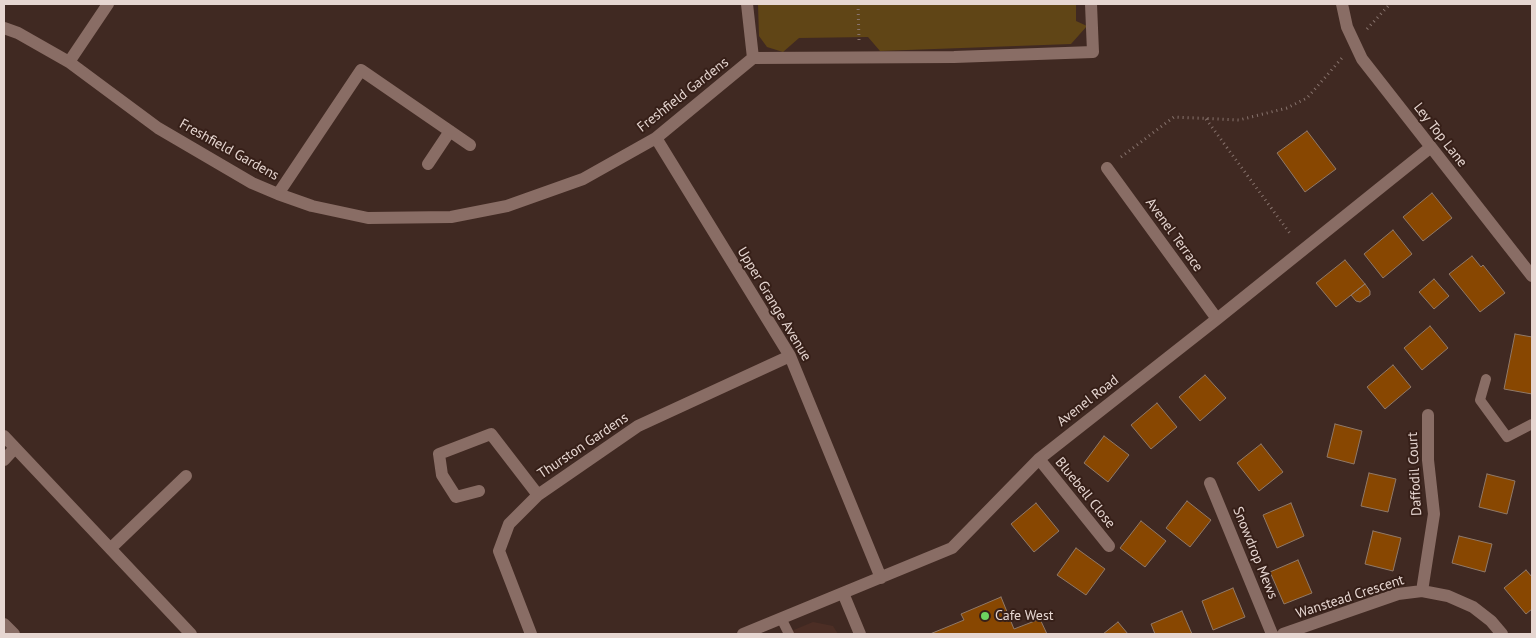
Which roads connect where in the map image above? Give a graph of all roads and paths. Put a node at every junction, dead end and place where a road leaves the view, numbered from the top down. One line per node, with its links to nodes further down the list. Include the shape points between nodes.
1 (108, 4): 11 (street)
2 (747, 4): 9 (street)
3 (858, 4): 10 (path)
4 (1091, 4): 10 (street, via 1093,52)
5 (1342, 4): 8 (street, Ley Top Lane, via 1346,27)
6 (1390, 4): 8 (path)
7 (4, 28): 11 (street, Freshfield Gardens)
8 (1354, 44): 12 (path, via 1307,98 1287,108 1239,120); 16 (street, Ley Top Lane)
9 (754, 58): 10 (street); 14 (street, Freshfield Gardens)
10 (860, 58)
11 (69, 62): 19 (street, Freshfield Gardens, via 158,128 252,183)
12 (1206, 119): 18 (path, via 1174,118); 20 (path)
13 (450, 131): 15 (street); 17 (street); 19 (street, via 361,70)
14 (656, 138): 19 (street, Freshfield Gardens, via 583,179 507,206 451,217 368,218 312,206); 23 (street, Upper Grange Avenue)
15 (470, 144)
16 (1430, 147): 20 (street, Avenel Road); 21 (street, Ley Top Lane)
17 (428, 164)
18 (1107, 168): 22 (street, Avenel Terrace)
19 (278, 194)
20 (1302, 251): 22 (street, Avenel Road)
21 (1532, 276)
22 (1218, 318): 29 (street, Avenel Road)
23 (790, 356): 34 (street, Thurston Gardens, via 638,426); 37 (street, Upper Grange Avenue)
24 (1486, 378): 26 (lane, via 1480,400 1507,437)
25 (1428, 415): 38 (street, Daffodil Court, via 1428,460 1434,514)
26 (1532, 424)
27 (4, 436): 28 (street)
28 (15, 448): 30 (street); 36 (street)
29 (1039, 459): 35 (street, Bluebell Close); 37 (street, Avenel Road, via 952,548)
30 (4, 460)
31 (186, 476): 36 (street)
32 (1210, 484): 48 (street, Snowdrop Mews)
33 (479, 491): 34 (street, via 456,497 442,475 439,454 491,434)
34 (538, 495): 44 (street, Thurston Gardens, via 509,524 499,551)
35 (1108, 546)
36 (111, 548): 43 (street)
37 (881, 578): 39 (street, Avenel Road)
38 (1422, 591): 49 (street, Wanstead Crescent, via 1398,594); 50 (street, Wanstead Crescent, via 1448,596 1473,607)
39 (843, 593): 40 (street, Avenel Road); 47 (street)
40 (781, 618): 45 (street, Avenel Road); 46 (lane)
41 (4, 624): 42 (street)
42 (14, 634)
43 (191, 634)
44 (531, 634)
45 (743, 634)
46 (789, 634)
47 (860, 634)
48 (1272, 634)
49 (1283, 634)
50 (1502, 634)

